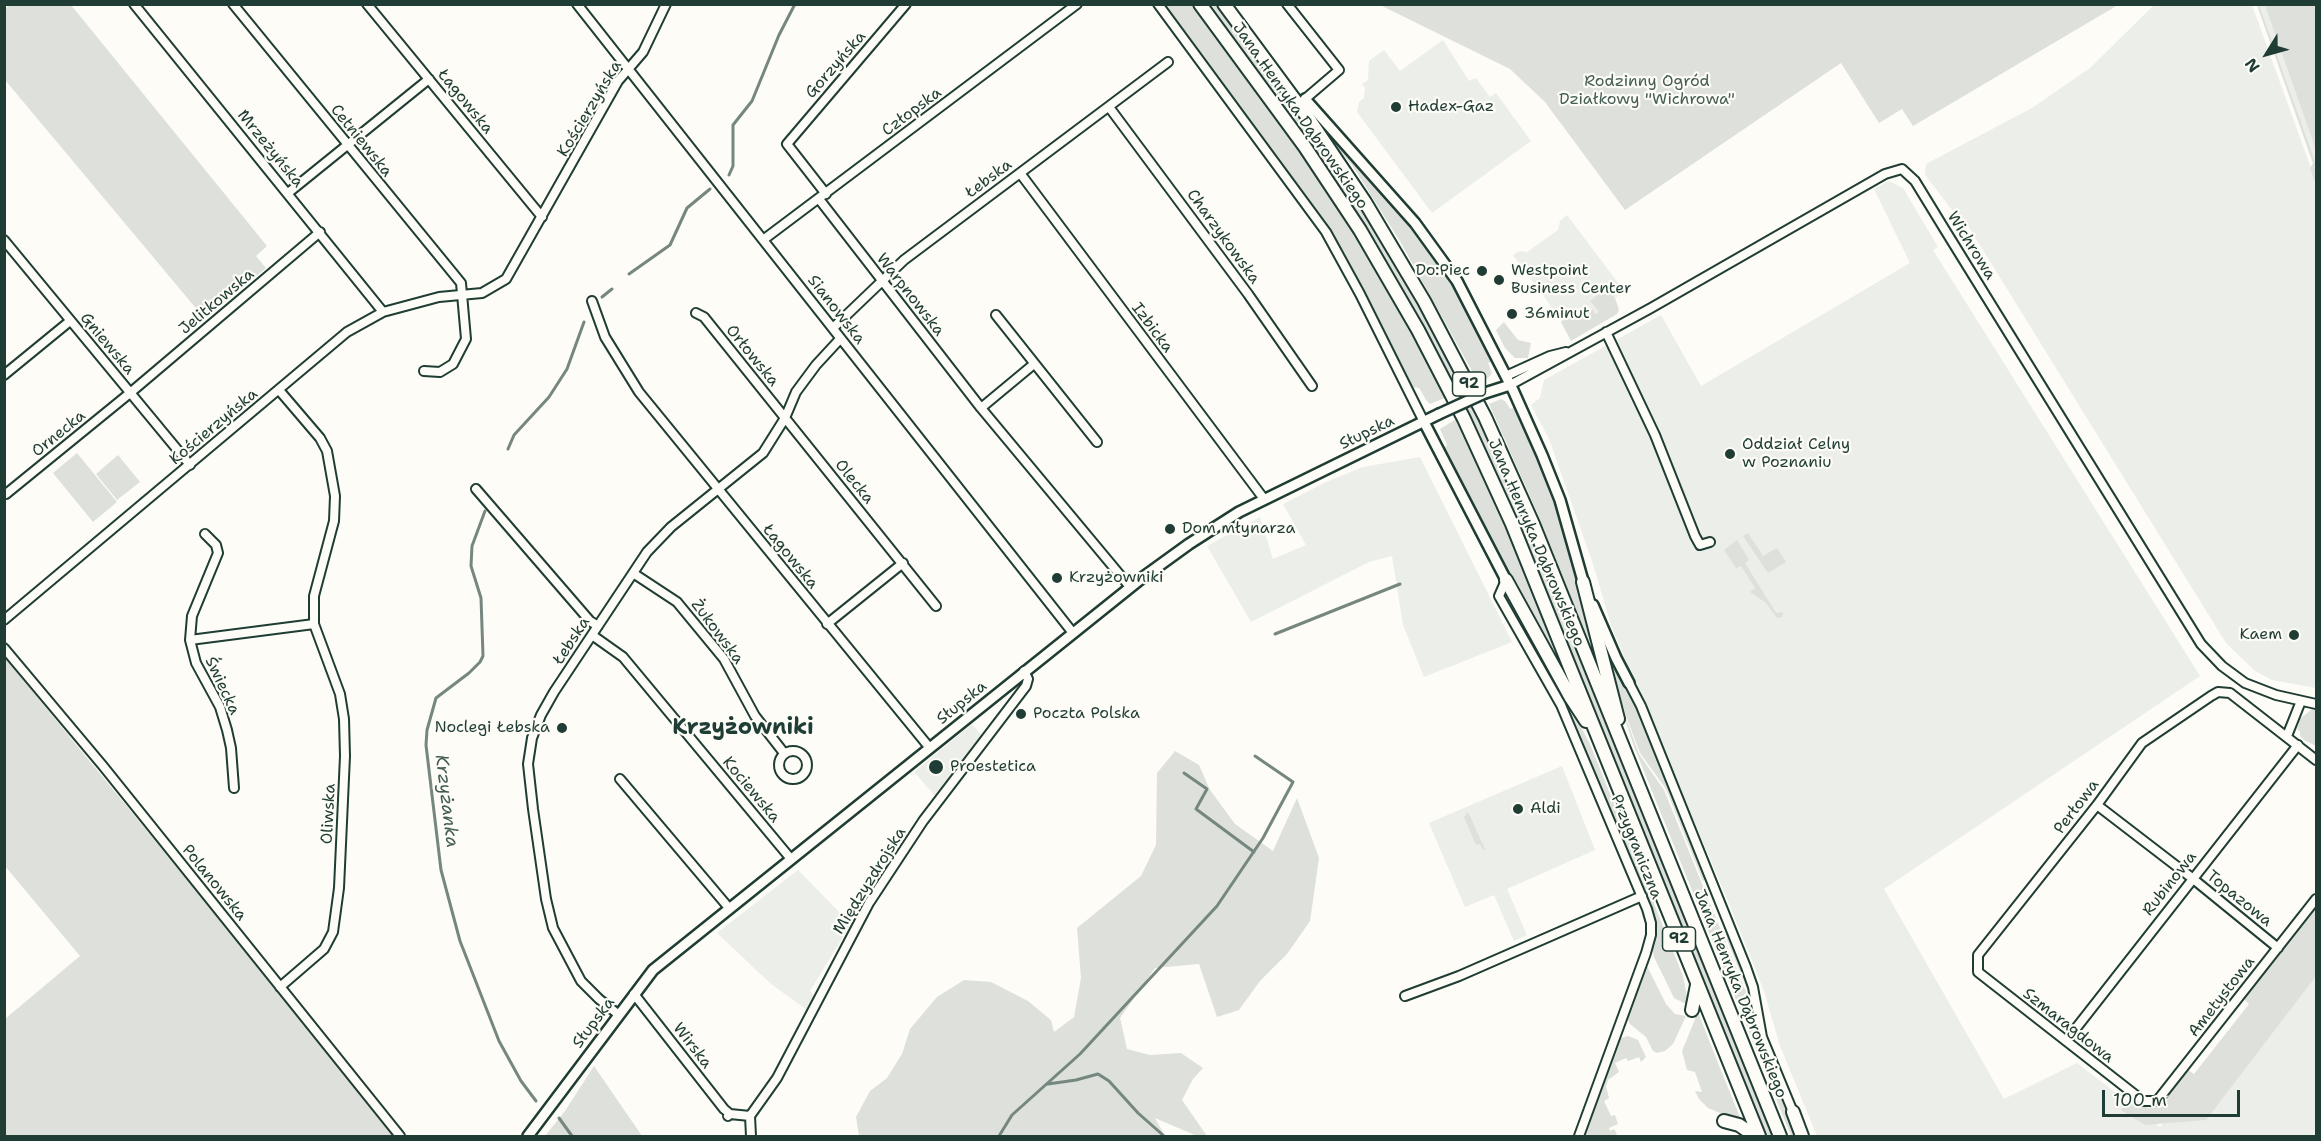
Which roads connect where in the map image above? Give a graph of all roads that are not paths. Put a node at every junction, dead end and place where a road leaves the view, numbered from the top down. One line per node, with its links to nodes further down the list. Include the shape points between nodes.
1 (134, 4): 21 (street, Mrzeżyńska)
2 (233, 4): 19 (street, Cetniewska)
3 (367, 4): 15 (street, Łagowska)
4 (577, 4): 14 (street, Sianowska)
5 (666, 4): 14 (street, Kościerzyńska, via 643,52)
6 (906, 4): 18 (street, Gorzyńska)
7 (1077, 4): 22 (street, Człopska)
8 (1158, 4): 50 (street, via 1326,232)
9 (1200, 4): 78 (main road, Jana Henryka Dąbrowskiego / 92, via 1320,168 1418,330 1492,478)
10 (1224, 4): 12 (main road, Jana Henryka Dąbrowskiego / 92)
11 (1287, 4): 16 (street, via 1339,70)
12 (1251, 41): 16 (main road); 82 (main road, Jana Henryka Dąbrowskiego / 92, via 1360,194 1463,373 1520,493)
13 (1168, 62): 17 (street, Łebska)
14 (628, 68): 23 (street, Kościerzyńska); 26 (street, Sianowska)
15 (429, 79): 19 (street); 23 (street, Łagowska)
16 (1305, 99): 42 (street, via 1443,260)
17 (1109, 107): 20 (street, Łebska); 44 (street, Charzykowska)
18 (788, 144): 22 (street, Warpnowska)
19 (347, 146): 21 (street); 29 (street, Cetniewska, via 461,283)
20 (1020, 173): 28 (street, Łebska, via 913,253); 56 (street, Izbicka)
21 (288, 193): 24 (street, Mrzeżyńska)
22 (823, 196): 26 (street, Człopska); 28 (street, Warpnowska)
23 (542, 217): 29 (street, Kościerzyńska, via 506,279 482,293)
24 (320, 232): 31 (street, Mrzeżyńska); 47 (street, Jelitkowska)
25 (4, 240): 27 (street, Gniewska)
26 (763, 240): 35 (street, Sianowska)
27 (8, 251): 34 (street, Gniewska)
28 (882, 282): 35 (street, Łebska); 48 (street, Warpnowska)
29 (462, 295): 31 (street, Kościerzyńska); 40 (street, via 466,339 453,364 440,372)
30 (592, 301): 54 (street, Łagowska, via 605,337 633,383)
31 (383, 312): 45 (street, Kościerzyńska, via 347,332)
32 (696, 313): 49 (street, Orłowska, via 704,317)
33 (996, 315): 39 (street)
34 (70, 321): 41 (street); 47 (street, Gniewska)
35 (833, 328): 37 (street, Sianowska)
36 (1606, 332): 38 (street, Wichrowa); 58 (street, via 1655,435 1695,536 1700,545); 75 (street, Wichrowa, via 1885,174 1902,169 1915,181 2194,634 2215,660 2245,683)
37 (840, 339): 49 (street, Łebska, via 796,392); 69 (street, Sianowska)
38 (1570, 351): 42 (street, Wichrowa); 43 (street, Wichrowa)
39 (1034, 364): 48 (street); 51 (street)
40 (424, 371)
41 (4, 375)
42 (1506, 376): 43 (street); 46 (street, Słupska)
43 (1510, 385): 46 (street, Słupska); 62 (street, via 1556,490)
44 (1312, 386)
45 (279, 390): 52 (street, Kościerzyńska); 66 (street, Oliwska, via 327,451 335,496 334,521 314,596)
46 (1488, 391): 50 (street, Słupska, bridge)
47 (130, 393): 52 (street, Gniewska); 55 (street, Ornecka)
48 (981, 408): 63 (street, Warpnowska)
49 (785, 418): 54 (street, Łebska, via 763,453); 59 (street, Olecka)
50 (1424, 422): 56 (street, Słupska); 61 (street)
51 (1097, 442)
52 (190, 465): 65 (street, Kościerzyńska)
53 (476, 489): 68 (street)
54 (718, 489): 60 (street, Łebska, via 671,527); 67 (street, Łagowska)
55 (4, 492)
56 (1264, 499): 63 (street, Słupska, via 1189,544)
57 (205, 534): 71 (street, Świecka, via 218,553 192,616)
58 (1710, 542)
59 (903, 563): 64 (street, Olecka); 67 (street)
60 (633, 573): 68 (street, Łebska); 81 (street, Żukowska, via 677,602 724,659 755,716)
61 (1506, 580): 78 (main road, via 1571,698); 89 (street, Przygraniczna, via 1499,596 1561,705)
62 (1583, 582): 74 (street); 82 (main road)
63 (1130, 587): 69 (street, Słupska)
64 (936, 606)
65 (4, 620)
66 (314, 624): 71 (street); 95 (street, Oliwska, via 334,675 344,719 339,888 329,941)
67 (827, 624): 80 (street, Łagowska)
68 (598, 626): 70 (street, Łebska)
69 (1073, 633): 73 (street, Słupska)
70 (592, 635): 87 (street, Kociewska, via 623,657); 99 (street, Łebska, via 541,715 528,764 544,889 553,928 581,981)
71 (190, 640): 85 (street, Świecka, via 196,663 220,707 227,730)
72 (4, 648): 95 (street, Polanowska)
73 (1024, 671): 80 (street, Słupska); 103 (street, Międzyzdrojska, via 1026,686 923,821 869,903 777,1078)
74 (1629, 683): 102 (street, via 1746,967 1762,1036)
75 (2301, 701): 76 (street); 77 (street)
76 (2316, 704)
77 (2287, 736): 79 (street); 86 (street, Perłowa, via 2230,693 2218,692 2142,742)
78 (1600, 742): 94 (main road, Jana Henryka Dąbrowskiego / 92)
79 (2298, 745): 83 (street); 88 (street, Rubinowa)
80 (929, 747): 87 (street, Słupska)
81 (784, 753)
82 (1627, 758): 110 (main road, Jana Henryka Dąbrowskiego / 92)
83 (2316, 760)
84 (620, 779): 91 (street)
85 (234, 788)
86 (2097, 805): 88 (street, Topazowa); 93 (street, Perłowa, via 1978,955)
87 (790, 859): 91 (street, Słupska)
88 (2192, 878): 92 (street, Topazowa); 100 (street, Rubinowa)
89 (1642, 896): 97 (street); 108 (street, Przygraniczna, via 1651,923 1647,948)
90 (2316, 899): 92 (street, Ametystowa)
91 (729, 908): 96 (street, Słupska, via 653,970)
92 (2278, 948): 101 (street, Ametystowa, via 2157,1101)
93 (1978, 972): 100 (street, Szmaragdowa)
94 (1697, 983): 98 (main road); 109 (main road, Jana Henryka Dąbrowskiego / 92)
95 (280, 987): 105 (street, Polanowska)
96 (634, 994): 99 (street, Słupska); 103 (street, Wirska, via 724,1109 731,1116)
97 (1405, 996)
98 (1692, 1010)
99 (619, 1015): 106 (street, Słupska)
100 (2066, 1041): 101 (street, Szmaragdowa)
101 (2143, 1101)
102 (1793, 1112): 111 (main road)
103 (750, 1116): 107 (street)
104 (1724, 1121): 109 (main road)
105 (400, 1137)
106 (528, 1137)
107 (751, 1137)
108 (1579, 1137)
109 (1757, 1137)
110 (1780, 1137)
111 (1802, 1137)

